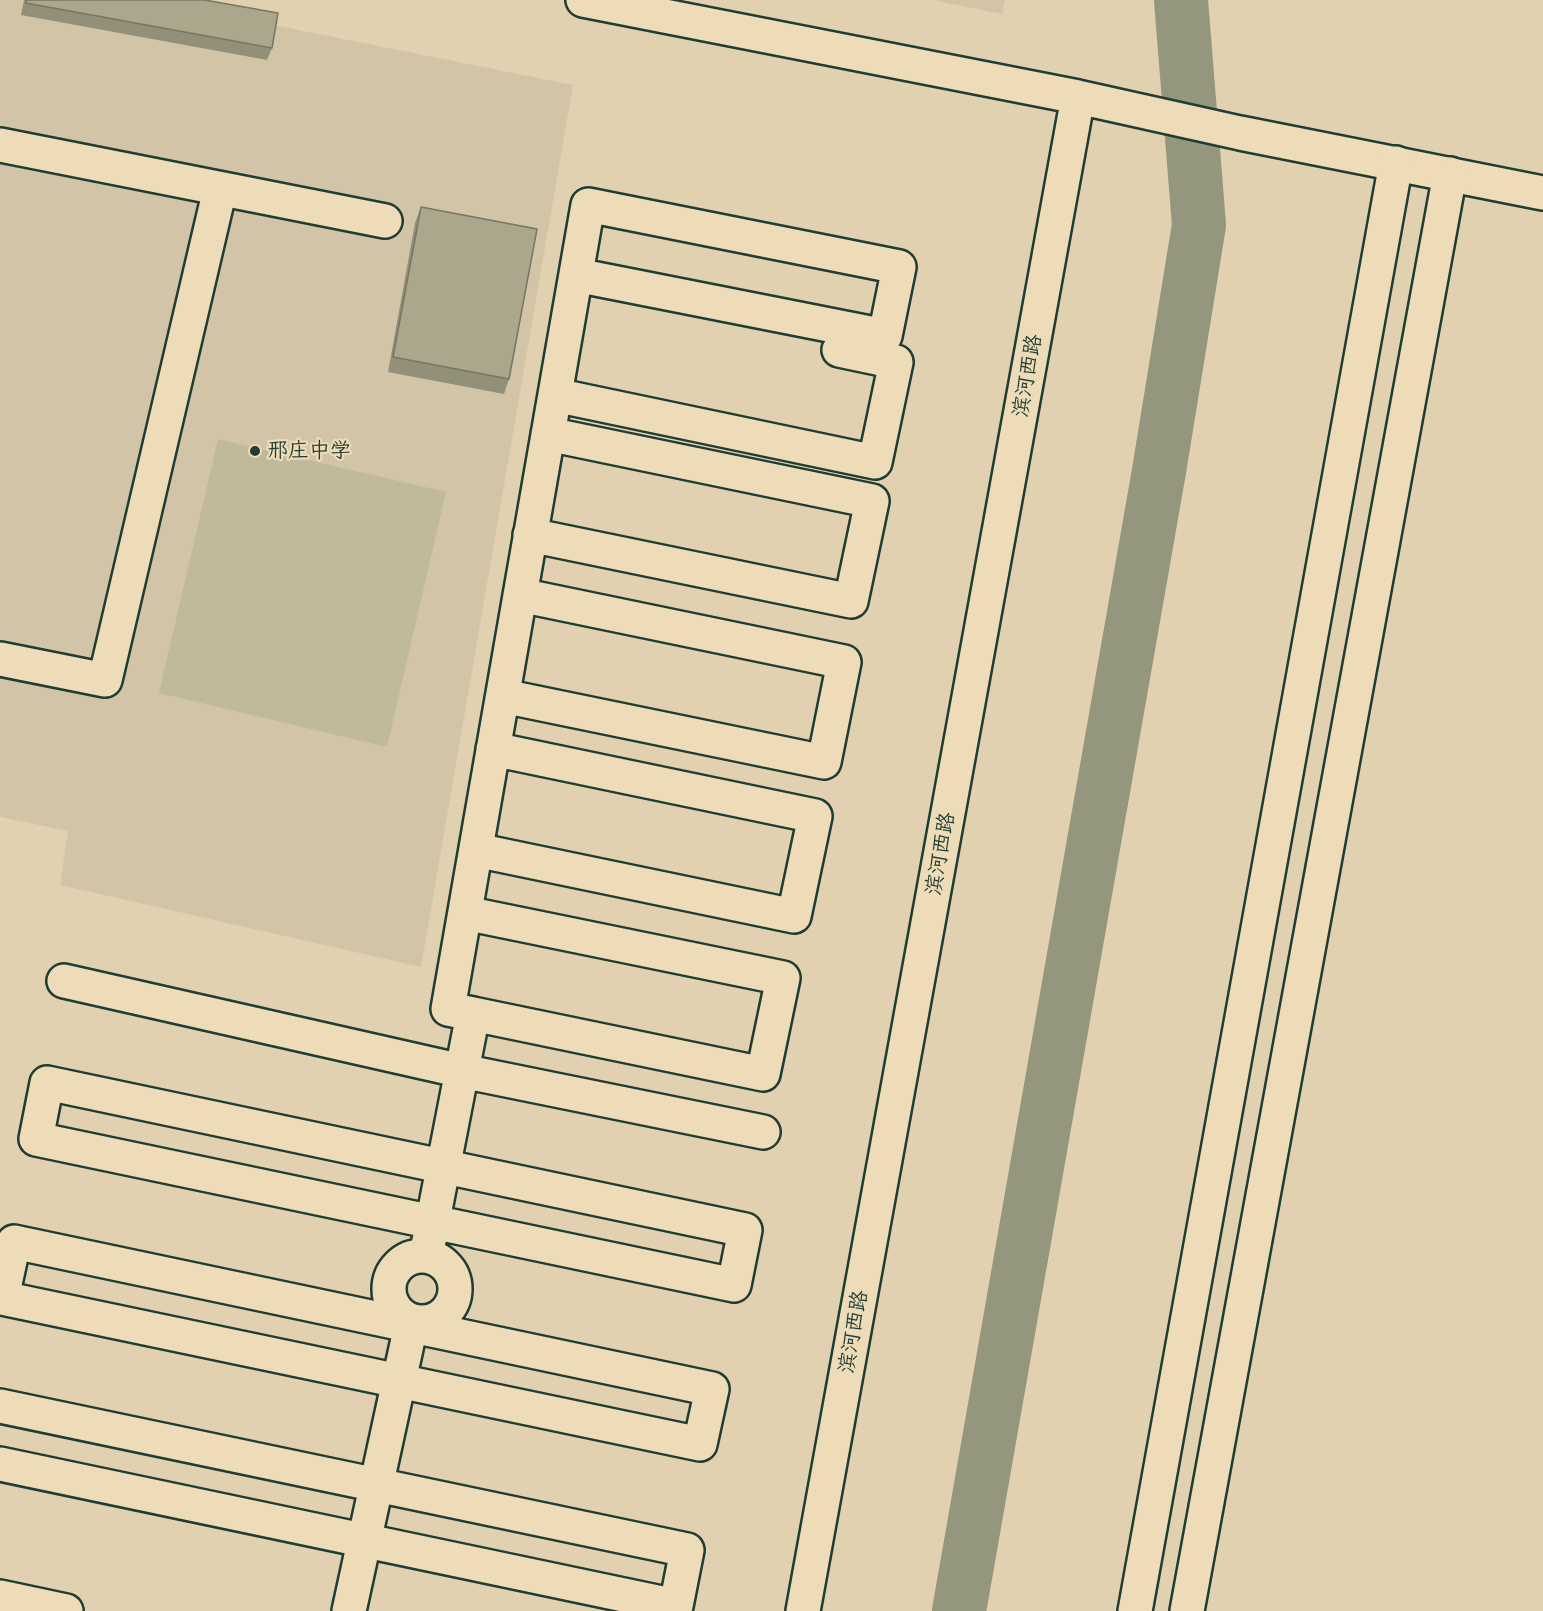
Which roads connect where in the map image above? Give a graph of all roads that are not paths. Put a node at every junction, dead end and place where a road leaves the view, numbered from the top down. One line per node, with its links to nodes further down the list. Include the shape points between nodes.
1 (583, 0): 2 (main road)
2 (1078, 97): 4 (main road); 35 (main road, 滨河西路)
3 (0, 145): 6 (main road)
4 (1396, 163): 5 (main road); 36 (main road)
5 (1450, 174): 7 (main road); 37 (main road)
6 (220, 189): 8 (main road); 14 (main road, via 105,680)
7 (1543, 193)
8 (386, 221)
9 (574, 285): 9 (main road, via 588,205 899,267 885,336); 10 (main road); 10 (main road, via 896,362 875,462)
10 (555, 395): 11 (main road)
11 (548, 435): 12 (main road); 12 (main road, via 872,501 851,601)
12 (530, 535): 13 (main road)
13 (520, 595): 15 (main road); 15 (main road, via 844,662 824,762)
14 (0, 659)
15 (502, 696): 16 (main road)
16 (493, 750): 17 (main road); 17 (main road, via 815,816 794,916)
17 (476, 850): 18 (main road)
18 (465, 913): 20 (main road, via 448,1009); 20 (main road, via 783,978 763,1074)
19 (64, 981): 21 (main road)
20 (473, 1014): 21 (main road)
21 (462, 1071): 22 (main road); 23 (main road)
22 (762, 1132)
23 (443, 1166): 24 (main road); 24 (main road, via 745,1230 734,1285); 24 (main road, via 47,1083 36,1138)
24 (432, 1222): 25 (main road)
25 (426, 1256): 26 (main road, via 404,1261 390,1277 389,1299 394,1309); 26 (main road, via 446,1265 455,1285 454,1296 444,1315)
26 (412, 1324): 27 (main road); 27 (main road, via 712,1389 700,1444); 27 (main road, via 14,1242 2,1298)
27 (399, 1381): 30 (main road)
28 (0, 1406): 30 (main road)
29 (0, 1464): 31 (main road)
30 (376, 1485): 31 (main road); 31 (main road, via 687,1550 675,1606)
31 (364, 1540): 34 (main road)
32 (0, 1597): 33 (main road)
33 (66, 1611)
34 (349, 1611)
35 (803, 1611)
36 (1136, 1611)
37 (1187, 1611)

